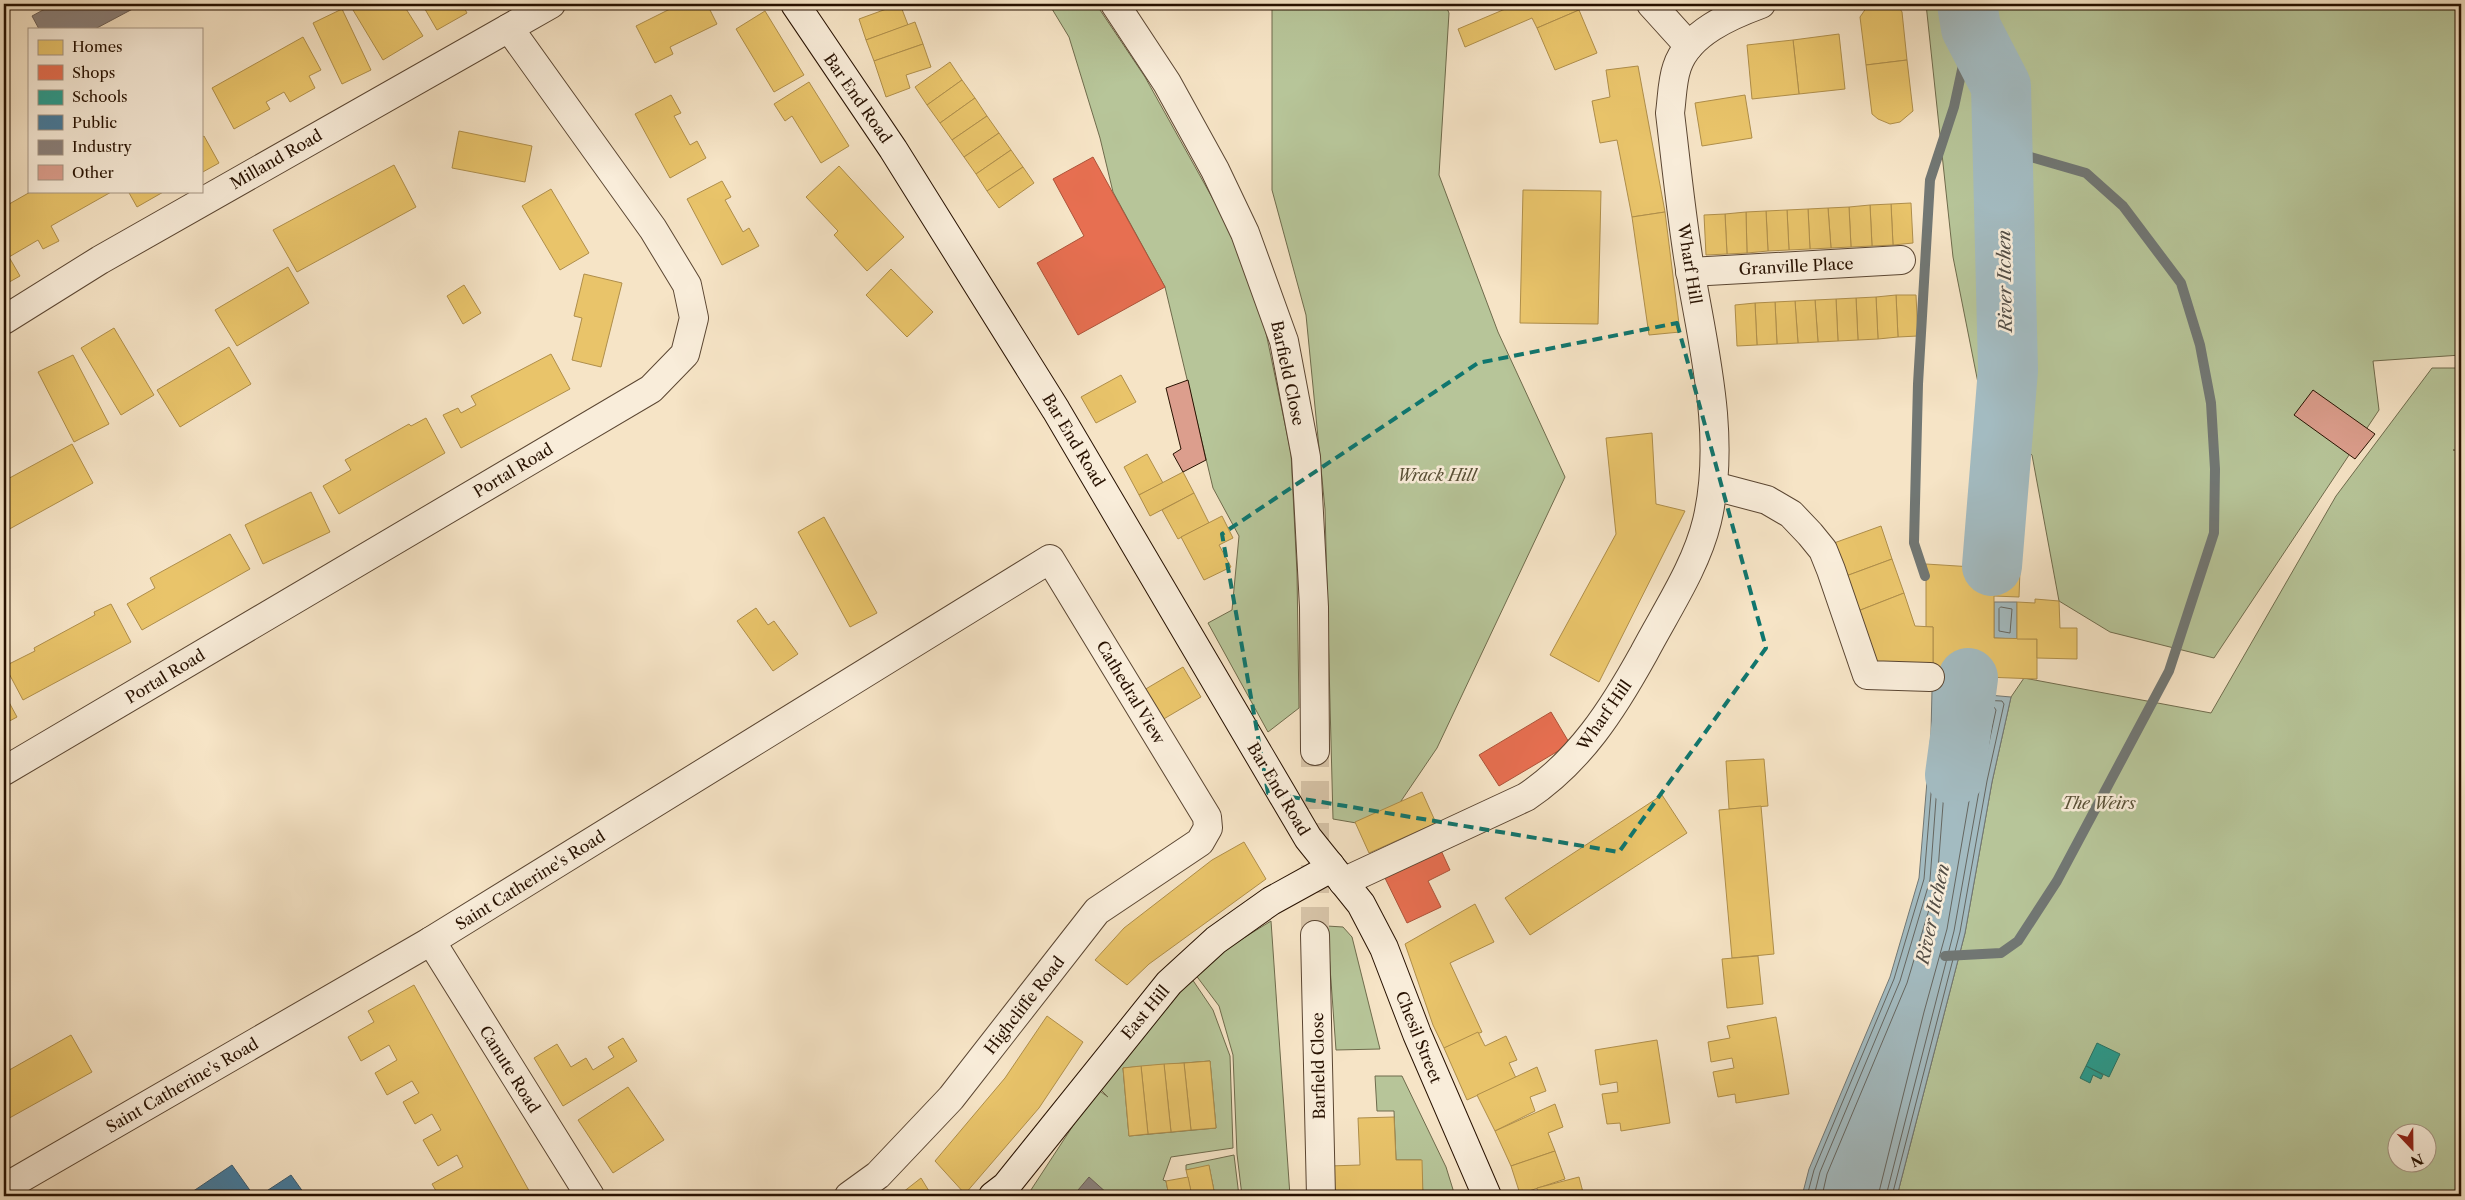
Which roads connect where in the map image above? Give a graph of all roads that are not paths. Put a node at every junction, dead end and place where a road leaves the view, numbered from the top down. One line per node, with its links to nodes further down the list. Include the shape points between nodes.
1 (551, 4): 7 (street, Milland Road)
2 (795, 4): 18 (street, Bar End Road, via 893,149 1056,410 1289,807 1312,844)
3 (1115, 4): 15 (street, Barfield Close, via 1167,83 1215,170 1245,233 1284,341 1306,458 1314,607)
4 (1651, 4): 8 (street)
5 (1761, 4): 6 (street)
6 (1731, 9): 8 (street)
7 (509, 28): 11 (street, Milland Road, via 100,260); 16 (street, Portal Road, via 654,229 687,285 694,318 685,354 651,389)
8 (1689, 46): 10 (street, Wharf Hill, via 1677,67 1670,113)
9 (1901, 260): 10 (street, Granville Place)
10 (1690, 272): 12 (street, Wharf Hill, via 1710,397 1715,443)
11 (4, 320)
12 (1714, 486): 14 (street, via 1767,500 1791,514 1823,550 1867,675); 18 (street, Wharf Hill, via 1707,523 1690,568 1610,711 1589,740 1547,783 1526,797)
13 (1050, 559): 17 (street, Cathedral View, via 1207,817); 20 (street, Saint Catherine's Road)
14 (1930, 677)
15 (1315, 751)
16 (4, 771)
17 (1208, 828): 23 (street, Highcliffe Road, via 1200,842 1098,911 951,1098 878,1175)
18 (1337, 874): 24 (street, East Hill, via 1320,874 1271,901 1216,940 1169,983 1012,1179); 26 (street, Chesil Street, via 1361,904 1375,929)
19 (1315, 935): 25 (street, Barfield Close)
20 (431, 941): 21 (street, Saint Catherine's Road); 22 (street, Canute Road)
21 (4, 1188)
22 (590, 1196)
23 (849, 1196)
24 (993, 1196)
25 (1321, 1196)
26 (1487, 1196)

